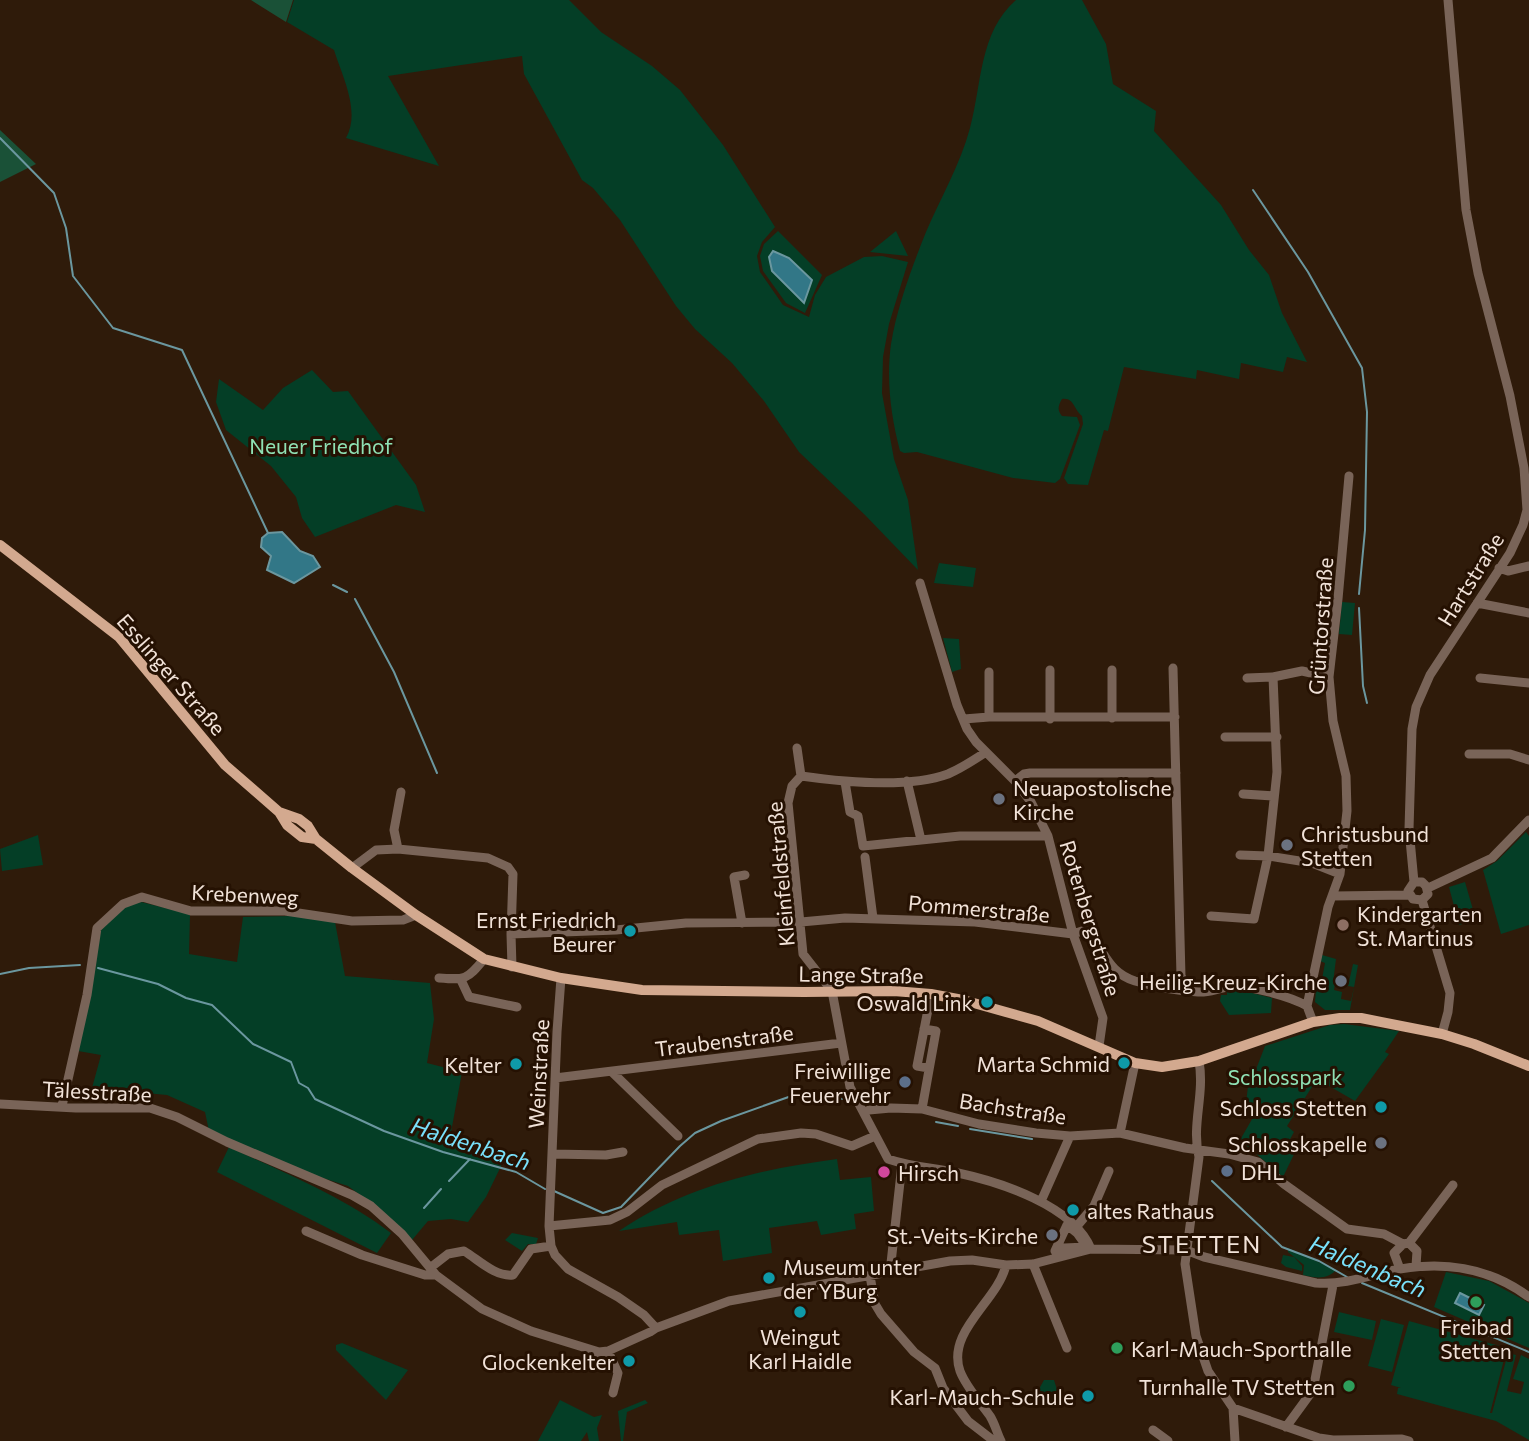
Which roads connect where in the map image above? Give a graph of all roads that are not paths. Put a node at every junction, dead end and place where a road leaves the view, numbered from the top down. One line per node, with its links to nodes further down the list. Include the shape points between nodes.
1 (1448, 0): 5 (street, Hartstraße, via 1466,210 1510,396 1526,495 1524,525)
2 (1349, 476): 14 (street, Grüntorstraße)
3 (0, 545): 44 (main road, Esslinger Straße, via 119,637 225,765 287,825 316,839)
4 (1529, 566): 5 (street)
5 (1499, 568): 7 (street, Hartstraße)
6 (920, 583): 21 (street, Rotenbergstraße)
7 (1477, 604): 8 (street); 47 (street, Hartstraße, via 1430,675 1416,708 1409,829)
8 (1529, 613)
9 (1173, 668): 20 (street)
10 (1050, 670): 22 (street)
11 (1112, 670): 19 (street)
12 (989, 672): 18 (street)
13 (1273, 677): 14 (street, via 1302,671); 15 (street); 24 (street)
14 (1329, 677): 45 (street, Grüntorstraße, via 1333,721 1346,776)
15 (1247, 678)
16 (1480, 678): 17 (street)
17 (1529, 683)
18 (989, 717): 21 (street); 22 (street)
19 (1112, 718): 20 (street); 22 (street)
20 (1175, 718): 29 (street)
21 (964, 719): 26 (street, Rotenbergstraße)
22 (1050, 719)
23 (1225, 737): 24 (street)
24 (1277, 737): 36 (street)
25 (797, 748): 30 (street, Kleinfeldstraße)
26 (986, 752): 31 (street, via 946,775); 32 (street, Rotenbergstraße)
27 (1469, 754): 28 (street, via 1510,754)
28 (1529, 760)
29 (1176, 773): 32 (street, via 1030,773); 65 (street, via 1181,976)
30 (801, 776): 33 (street); 55 (street, Kleinfeldstraße, via 792,786 788,803)
31 (907, 781): 33 (street); 39 (street)
32 (1015, 781): 38 (street, Rotenbergstraße)
33 (845, 782): 39 (street, via 863,846)
34 (401, 792): 40 (street, via 394,830)
35 (1243, 794): 36 (street)
36 (1274, 796): 42 (street)
37 (1529, 820): 48 (street, via 1492,858)
38 (1048, 836): 39 (street); 58 (street, Rotenbergstraße)
39 (920, 840)
40 (398, 849): 44 (street, via 376,850); 57 (street, via 488,858 508,867 513,874)
41 (1240, 855): 42 (street)
42 (1268, 856): 45 (street, via 1312,863); 53 (street, via 1254,919)
43 (865, 857): 54 (street)
44 (352, 867): 52 (main road, Esslinger Straße)
45 (1340, 874): 50 (street, Grüntorstraße)
46 (745, 875): 56 (street, via 734,877)
47 (1414, 882): 48 (street); 49 (street, Hartstraße)
48 (1428, 888): 51 (street)
49 (1409, 895): 50 (street); 51 (street)
50 (1334, 896): 67 (street, Grüntorstraße)
51 (1422, 900): 70 (street, via 1450,993)
52 (416, 915): 59 (main road, Esslinger Straße); 79 (street, Krebenweg, via 403,920 352,921 285,911 191,912 142,897 123,904 97,928)
53 (1211, 916)
54 (873, 918): 55 (street, Pommerstraße); 58 (street, Pommerstraße, via 975,922)
55 (801, 922): 56 (street, Pommerstraße); 64 (street, Kleinfeldstraße, via 803,954)
56 (742, 923): 57 (street, Pommerstraße)
57 (511, 934): 60 (street)
58 (1073, 934): 65 (street, Pommerstraße, via 1088,934 1113,970 1132,980); 72 (street, Rotenbergstraße, via 1103,1018)
59 (484, 959): 60 (main road, Esslinger Straße); 63 (street)
60 (512, 967): 62 (main road, Lange Straße)
61 (439, 978): 63 (street)
62 (561, 978): 64 (main road, Lange Straße, via 642,990); 77 (street, Weinstraße)
63 (461, 980): 68 (street, via 469,997)
64 (832, 991): 66 (main road, Lange Straße); 71 (street)
65 (1188, 992): 67 (street, Pommerstraße, via 1231,986)
66 (931, 994): 72 (main road, Lange Straße, via 1038,1021); 80 (street, via 924,1029 936,1031)
67 (1307, 1006): 69 (street)
68 (517, 1007)
69 (1313, 1023): 70 (main road, Lange Straße, via 1361,1018); 73 (main road, Lange Straße)
70 (1442, 1034): 75 (main road, Lange Straße)
71 (841, 1043): 76 (street, Traubenstraße); 81 (street, via 850,1087)
72 (1099, 1046): 74 (main road, Lange Straße)
73 (1199, 1061): 74 (main road, Lange Straße, via 1162,1067); 86 (street)
74 (1135, 1063): 82 (street)
75 (1529, 1066)
76 (612, 1072): 77 (street, Traubenstraße); 83 (street)
77 (555, 1078): 88 (street, Weinstraße)
78 (0, 1104): 79 (street, Tälesstraße)
79 (62, 1106): 104 (street, Tälesstraße, via 150,1108 352,1195 389,1220)
80 (922, 1109): 81 (street, Bachstraße); 85 (street, Bachstraße, via 979,1124)
81 (864, 1113): 84 (street)
82 (1120, 1133): 85 (street, Bachstraße); 86 (street, Bachstraße)
83 (678, 1136)
84 (875, 1136): 89 (street, via 888,1159); 93 (street, via 852,1146 816,1133 758,1139 662,1185 610,1220)
85 (1070, 1136): 92 (street)
86 (1198, 1150): 96 (street, Bachstraße, via 1258,1162 1347,1229 1384,1234); 99 (street)
87 (623, 1152): 88 (street)
88 (552, 1154): 93 (street, Weinstraße)
89 (902, 1164): 92 (street, via 991,1181); 105 (street)
90 (1109, 1171): 94 (street, via 1094,1206)
91 (1453, 1185): 96 (street)
92 (1041, 1201): 94 (street)
93 (549, 1226): 97 (street, Weinstraße)
94 (1077, 1226): 98 (street)
95 (306, 1231): 104 (street, via 362,1255 425,1275)
96 (1406, 1244): 102 (street, via 1417,1251); 103 (street, via 1394,1253)
97 (551, 1246): 104 (street, via 531,1249 510,1276 498,1274 464,1251 448,1254); 109 (street, via 568,1269 618,1297)
98 (1091, 1249): 99 (street); 100 (street)
99 (1186, 1250): 107 (street); 114 (street, via 1196,1336 1208,1371)
100 (1033, 1264): 101 (street); 110 (street)
101 (1006, 1265): 105 (street, via 950,1261); 119 (street, via 999,1284 963,1338 957,1362)
102 (1416, 1266): 103 (street); 108 (street, via 1468,1268 1508,1283)
103 (1400, 1269): 107 (street)
104 (433, 1272): 111 (street, via 482,1309 531,1331)
105 (890, 1272): 106 (street)
106 (870, 1276): 109 (street, via 729,1301); 118 (street, via 881,1314 914,1352 935,1368 943,1388 968,1421)
107 (1333, 1285): 115 (street, via 1313,1390)
108 (1529, 1297)
109 (656, 1328): 111 (street)
110 (1067, 1348)
111 (603, 1351): 112 (street); 113 (street, via 618,1373)
112 (573, 1366)
113 (613, 1392)
114 (1233, 1408): 115 (street); 121 (street)
115 (1286, 1427): 117 (street, via 1319,1438)
116 (1153, 1430): 120 (street)
117 (1354, 1440): 122 (street)
118 (994, 1441)
119 (1001, 1441)
120 (1168, 1441)
121 (1235, 1441)
122 (1409, 1441)

